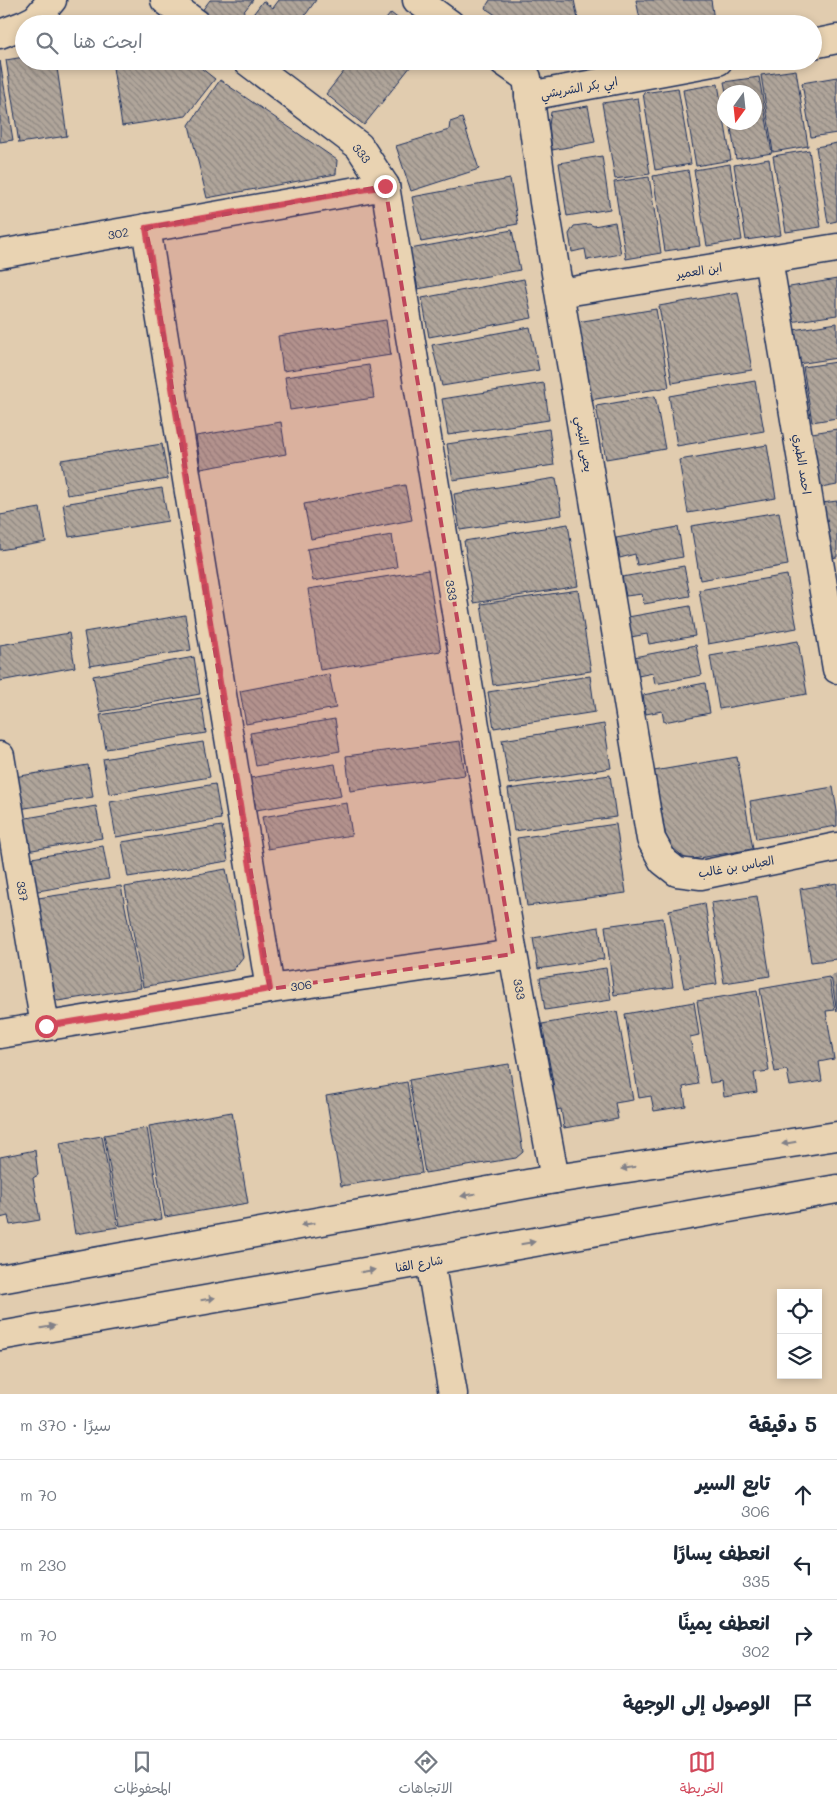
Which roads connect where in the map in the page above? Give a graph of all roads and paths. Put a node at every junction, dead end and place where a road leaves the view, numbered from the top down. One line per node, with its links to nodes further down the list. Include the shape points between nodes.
1 (52, 0): 4 (street)
2 (165, 0): 5 (street)
3 (417, 0): 6 (street)
4 (39, 15)
5 (184, 15)
6 (438, 15)
7 (15, 28): 8 (street)
8 (0, 34)
9 (837, 39): 10 (street)
10 (822, 42)
11 (258, 70): 15 (street, 333, via 359,146)
12 (516, 70): 14 (street, يحيى التيمي, via 527,78)
13 (669, 70): 14 (street, ابي بكر الشريشي)
14 (529, 96): 20 (street, يحيى التيمي)
15 (385, 186): 16 (street, 302); 26 (street, 333)
16 (146, 228): 18 (street, 302); 27 (street)
17 (837, 248): 19 (street, ابن العمير)
18 (0, 254)
19 (768, 259): 20 (street, ابن العمير); 21 (street, احمد الطبري)
20 (560, 293): 24 (street, يحيى التيمي)
21 (837, 669)
22 (0, 756): 23 (street, 337)
23 (3, 795): 28 (street, 337)
24 (651, 839): 25 (street, العباس بن غالب, via 663,861 677,872 701,874)
25 (837, 847)
26 (513, 954): 27 (street, 306); 31 (street, 333)
27 (270, 989): 28 (street, 306)
28 (46, 1026): 29 (street, 306)
29 (0, 1034)
30 (837, 1136): 31 (street, one-way to 31)
31 (555, 1179): 34 (street, one-way to 34)
32 (837, 1189): 33 (street, شارع القنا, one-way to 32)
33 (430, 1260): 35 (street, شارع القنا, one-way to 33); 36 (street)
34 (0, 1280)
35 (0, 1336)
36 (453, 1394)

